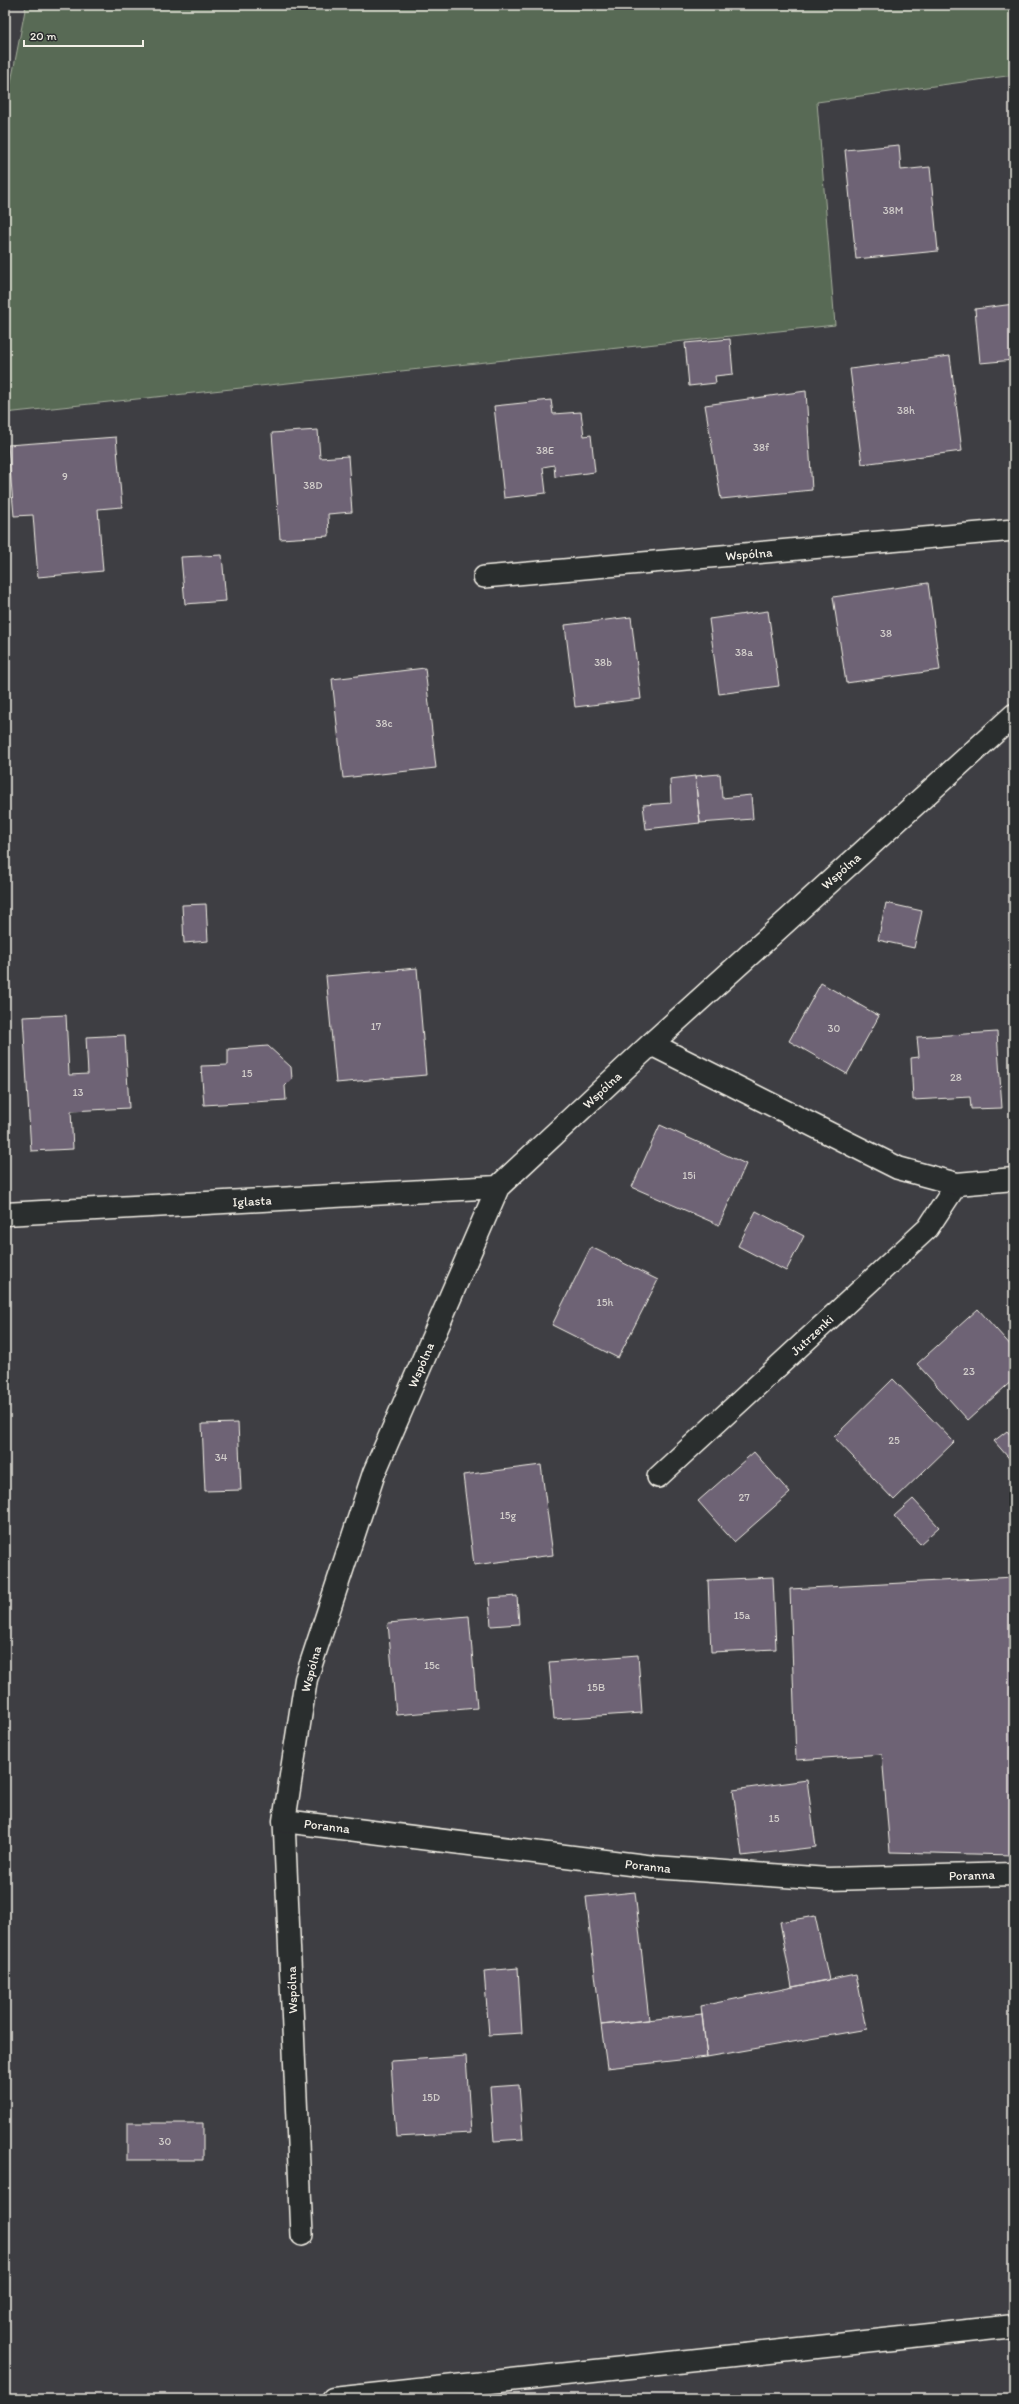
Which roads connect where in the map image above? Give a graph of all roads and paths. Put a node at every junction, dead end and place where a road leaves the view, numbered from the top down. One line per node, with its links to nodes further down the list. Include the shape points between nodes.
1 (1014, 530): 2 (lane, Wspólna)
2 (484, 577)
3 (1014, 715): 4 (street, Wspólna)
4 (651, 1044): 6 (street, via 898,1168); 7 (street, Wspólna)
5 (1014, 1179): 6 (street)
6 (957, 1184): 9 (lane, Jutrzenki, via 928,1228)
7 (498, 1188): 8 (street, Iglasta); 10 (street, Wspólna, via 372,1480 306,1679)
8 (5, 1214)
9 (658, 1477)
10 (284, 1821): 11 (street, Poranna, via 654,1867 828,1879); 12 (lane, Wspólna)
11 (1014, 1874)
12 (302, 2235)
13 (1014, 2326): 14 (street)
14 (333, 2399)

